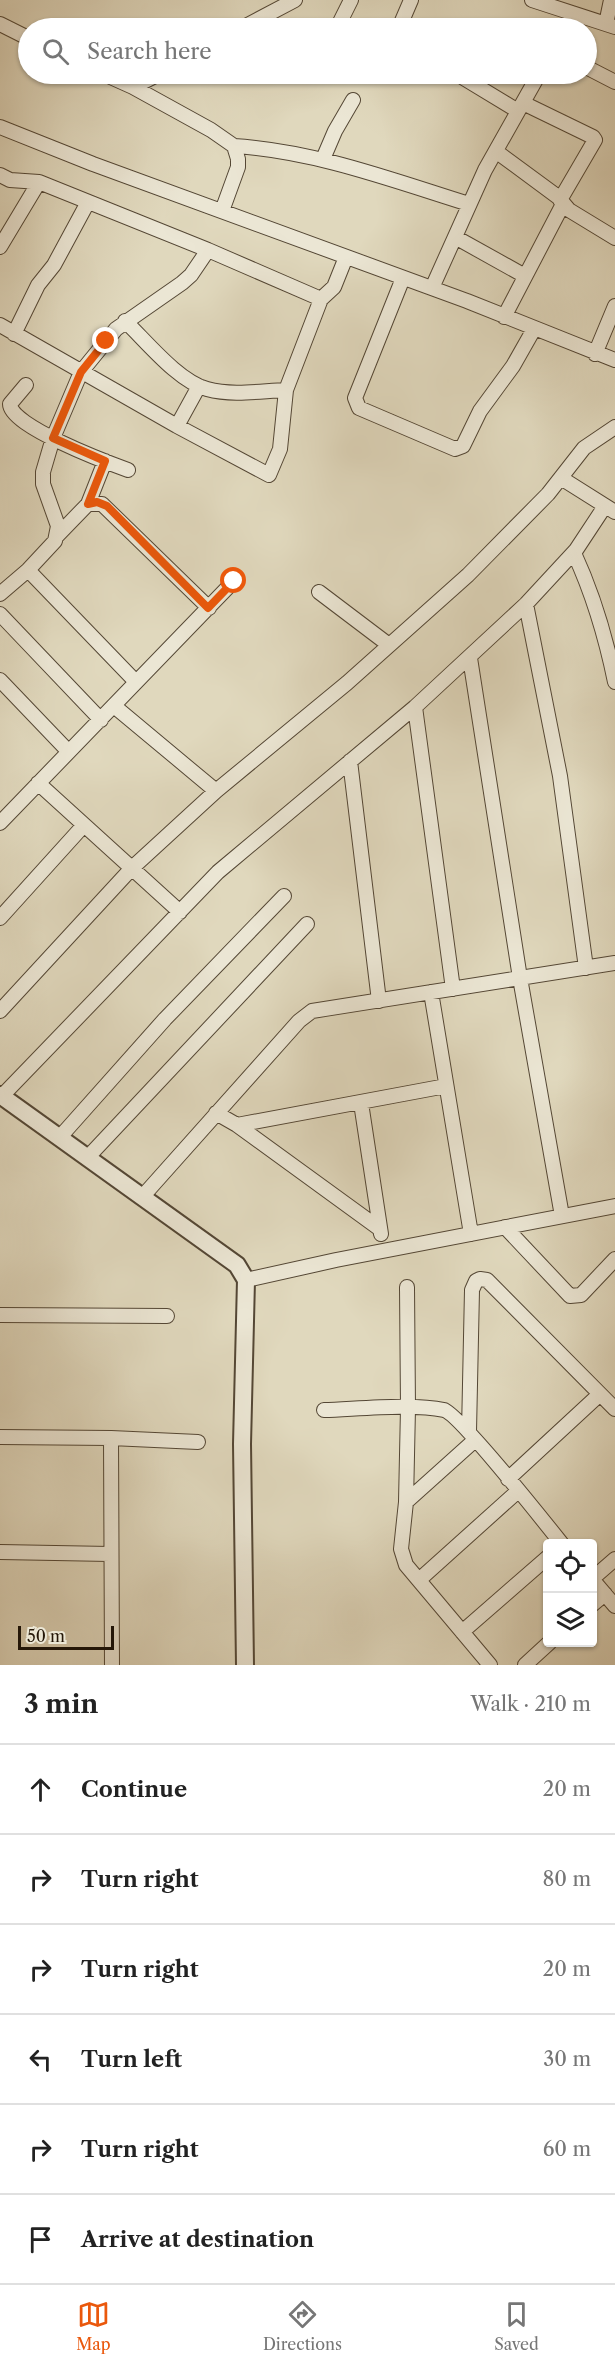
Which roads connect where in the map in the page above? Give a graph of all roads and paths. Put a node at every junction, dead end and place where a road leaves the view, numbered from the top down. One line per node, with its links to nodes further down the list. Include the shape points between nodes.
1 (295, 0): 7 (street)
2 (351, 0): 8 (street)
3 (411, 0): 9 (street)
4 (532, 0): 6 (street)
5 (611, 0): 13 (street)
6 (572, 13): 10 (street); 11 (street)
7 (261, 18)
8 (342, 18)
9 (403, 18)
10 (569, 18)
11 (588, 18)
12 (0, 24): 14 (street)
13 (611, 25)
14 (18, 33)
15 (597, 73): 16 (street)
16 (615, 82)
17 (126, 84): 21 (street)
18 (139, 84): 21 (street)
19 (476, 84): 23 (street)
20 (534, 84): 23 (street)
21 (133, 87): 25 (street)
22 (353, 100): 27 (street)
23 (521, 107): 26 (street); 31 (street, via 595,140)
24 (0, 127): 33 (street)
25 (234, 146): 27 (street); 33 (street, via 238,167)
26 (496, 152): 31 (street); 32 (street)
27 (323, 159): 32 (street)
28 (0, 175): 29 (street, via 10,180)
29 (39, 182): 30 (street); 36 (street)
30 (88, 202): 37 (street); 48 (street, via 54,266 38,285)
31 (562, 202): 35 (street, via 577,217); 39 (street)
32 (469, 204): 34 (street)
33 (222, 211): 38 (street)
34 (455, 237): 39 (street); 41 (street)
35 (615, 238)
36 (0, 247)
37 (208, 250): 42 (street); 45 (street, via 182,283)
38 (346, 257): 40 (street); 42 (street, via 334,287)
39 (525, 276): 44 (street)
40 (403, 278): 41 (street); 47 (street, via 356,403 359,408 454,449 463,446 480,411)
41 (432, 288): 44 (street)
42 (321, 299): 54 (street)
43 (615, 306): 49 (street)
44 (504, 317): 47 (street)
45 (125, 321): 51 (street); 53 (street, via 168,363)
46 (0, 325): 48 (street)
47 (534, 329): 49 (street)
48 (14, 334): 51 (street)
49 (595, 354): 50 (street)
50 (615, 360)
51 (81, 372): 55 (street); 57 (street)
52 (26, 385): 57 (street, via 12,400 11,411)
53 (199, 386): 54 (street, via 236,393); 55 (street)
54 (286, 390): 55 (street, via 280,449 269,475)
55 (177, 426)
56 (615, 427): 60 (street, via 584,448)
57 (53, 438): 58 (street); 63 (street, via 45,460 43,484 56,516)
58 (105, 461): 59 (street); 61 (street)
59 (128, 470)
60 (561, 478): 62 (street); 72 (street, via 468,575)
61 (88, 504): 63 (street); 70 (street, via 107,506)
62 (610, 509): 64 (street)
63 (57, 536): 65 (street)
64 (574, 553): 69 (street); 76 (street, via 608,648)
65 (28, 570): 68 (street); 75 (street)
66 (234, 581): 70 (street)
67 (319, 592): 72 (street)
68 (0, 594)
69 (526, 604): 73 (street); 92 (street, via 560,776)
70 (208, 608): 75 (street)
71 (0, 614): 79 (street)
72 (389, 645): 83 (street)
73 (470, 658): 78 (street); 93 (street)
74 (0, 680): 80 (street)
75 (136, 682): 77 (street)
76 (615, 682)
77 (114, 706): 79 (street); 83 (street)
78 (415, 707): 81 (street); 94 (street)
79 (101, 720): 80 (street)
80 (68, 751): 82 (street)
81 (350, 761): 88 (street, via 218,872); 96 (street)
82 (38, 783): 84 (street); 85 (street)
83 (216, 791): 86 (street)
84 (0, 823)
85 (84, 825): 86 (street); 89 (street)
86 (132, 868): 88 (street); 97 (street)
87 (284, 896): 103 (street, via 165,1018)
88 (180, 912): 99 (street)
89 (0, 918)
90 (307, 924): 104 (street)
91 (615, 963): 92 (street)
92 (586, 968): 93 (street)
93 (520, 978): 94 (street); 107 (street)
94 (453, 989): 95 (street)
95 (431, 992): 96 (street); 98 (street)
96 (379, 1000): 101 (street, via 312,1011 298,1021)
97 (0, 1011)
98 (446, 1086): 100 (street); 110 (street)
99 (1, 1096): 103 (street)
100 (361, 1103): 102 (street); 109 (street)
101 (216, 1113): 102 (street); 105 (street)
102 (237, 1125): 109 (street)
103 (60, 1137): 104 (street)
104 (88, 1157): 105 (street)
105 (143, 1196): 113 (street, via 237,1265)
106 (615, 1206): 107 (street)
107 (562, 1216): 108 (street)
108 (506, 1227): 110 (street); 112 (street, via 570,1296 581,1295)
109 (380, 1229): 111 (street)
110 (471, 1234): 111 (street)
111 (384, 1251): 113 (street)
112 (615, 1259)
113 (246, 1280): 142 (street, via 242,1444)
114 (407, 1287): 118 (street)
115 (0, 1316): 116 (street)
116 (167, 1316)
117 (600, 1395): 119 (street); 121 (street, via 487,1280 480,1279 472,1290); 125 (street)
118 (408, 1408): 120 (street); 121 (street, via 443,1410); 127 (street)
119 (615, 1409)
120 (324, 1410)
121 (472, 1435): 125 (street); 127 (street)
122 (0, 1437): 123 (street)
123 (111, 1438): 124 (street); 130 (street)
124 (198, 1442)
125 (508, 1479): 126 (street)
126 (518, 1491): 128 (street); 134 (street)
127 (406, 1502): 134 (street, via 401,1549 406,1565)
128 (558, 1539)
129 (0, 1552): 130 (street)
130 (110, 1554): 141 (street)
131 (615, 1559): 133 (street)
132 (543, 1561): 139 (street)
133 (597, 1575)
134 (419, 1580): 139 (street)
135 (597, 1585): 136 (street)
136 (605, 1594): 137 (street); 138 (street)
137 (597, 1601)
138 (615, 1606)
139 (462, 1632): 143 (street)
140 (545, 1647): 144 (street)
141 (112, 1665)
142 (245, 1665)
143 (490, 1665)
144 (525, 1665)

